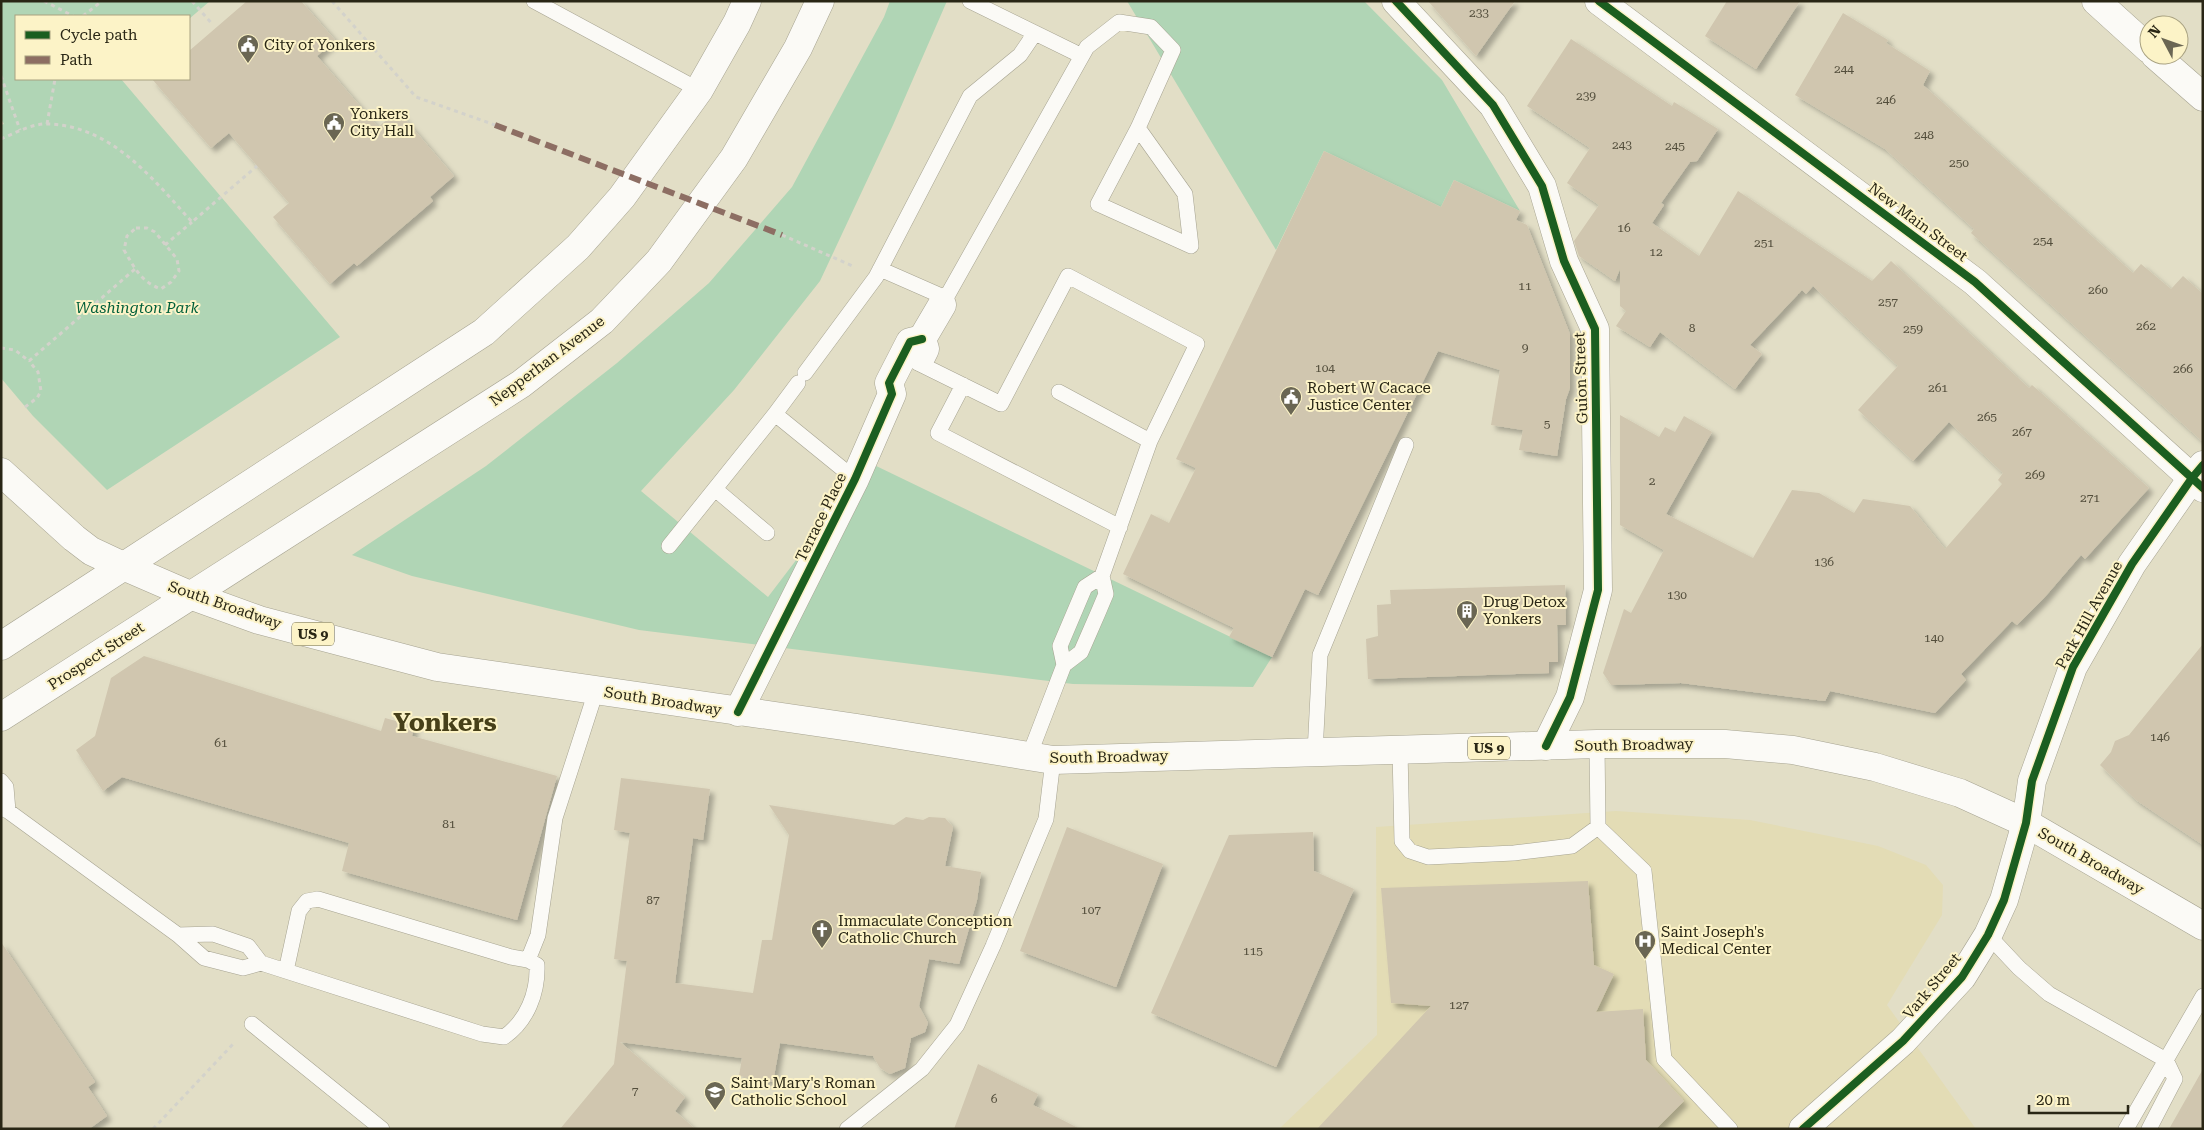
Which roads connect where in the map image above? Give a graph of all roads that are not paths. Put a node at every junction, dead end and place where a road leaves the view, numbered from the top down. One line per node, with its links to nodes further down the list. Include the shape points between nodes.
1 (534, 1): 12 (lane)
2 (747, 1): 12 (main road)
3 (820, 1): 32 (main road, Nepperhan Avenue, via 798,48 734,158 659,261 602,321 521,384)
4 (970, 1): 8 (lane)
5 (1396, 1): 39 (main road, Guion Street, via 1493,105 1542,186 1564,261 1595,329 1598,590 1570,697)
6 (1599, 1): 24 (main road, New Main Street, via 1976,282)
7 (2096, 1): 9 (main road)
8 (1035, 33): 10 (lane); 15 (lane, via 1020,55 970,96)
9 (2139, 40)
10 (1082, 56): 14 (lane, via 1087,47 1118,22 1150,27 1173,50); 16 (lane)
11 (2167, 65): 13 (main road)
12 (699, 90): 30 (main road, via 622,197 584,240 484,332)
13 (2203, 97)
14 (1138, 128): 14 (lane, via 1098,204 1191,246 1185,194)
15 (880, 269): 16 (lane); 20 (lane)
16 (944, 302): 17 (main road, Terrace Place)
17 (920, 351): 18 (lane); 25 (main road, Terrace Place, via 910,342 890,383 892,394)
18 (962, 385): 21 (lane, via 1001,404 1068,276 1197,344); 27 (lane, via 938,433)
19 (1059, 392): 21 (lane)
20 (775, 414): 25 (lane); 26 (lane)
21 (1150, 441): 27 (lane)
22 (1406, 445): 41 (lane, via 1320,655)
23 (1, 472): 30 (main road, South Broadway / US 9, via 74,538)
24 (2199, 477): 45 (main road, Park Hill Avenue, via 2132,564 2073,667 2032,781)
25 (855, 479): 36 (main road, Terrace Place)
26 (714, 489): 28 (lane); 29 (lane)
27 (1120, 527): 31 (lane)
28 (767, 533)
29 (669, 546)
30 (123, 566): 32 (main road, South Broadway / US 9); 33 (main road)
31 (1102, 576): 34 (lane, via 1086,587 1060,646); 34 (lane, via 1106,594 1098,614 1081,652)
32 (190, 595): 35 (main road, South Broadway / US 9, via 259,620 437,667); 37 (main road, Prospect Street)
33 (1, 646)
34 (1064, 664): 42 (lane)
35 (596, 691): 36 (main road, South Broadway / US 9); 50 (lane, via 555,818 538,935)
36 (738, 712): 42 (main road, South Broadway / US 9)
37 (1, 717)
38 (1597, 744): 39 (main road, South Broadway / US 9); 45 (main road, South Broadway / US 9, via 1725,744 1793,750 1875,767 1960,793); 46 (lane)
39 (1546, 746): 40 (main road, South Broadway / US 9)
40 (1400, 750): 41 (main road, South Broadway / US 9); 46 (lane, via 1402,842 1410,851 1428,856 1514,853 1572,846)
41 (1315, 753): 42 (main road, South Broadway / US 9)
42 (1041, 758): 57 (lane, via 1046,819 957,1025 922,1069)
43 (1, 781): 44 (lane, via 6,787)
44 (5, 809): 48 (lane)
45 (2026, 823): 47 (main road, South Broadway / US 9); 49 (main road, Vark Street, via 2004,900)
46 (1598, 827): 58 (lane, via 1644,871 1664,1059)
47 (2203, 926)
48 (178, 935): 51 (lane, via 213,934 248,946); 51 (lane, via 204,958 243,968)
49 (1988, 935): 55 (lane, via 2048,994); 59 (main road, Vark Street, via 1962,977 1903,1041)
50 (528, 960): 52 (lane, via 318,899 307,901 299,911); 52 (lane, via 537,965 538,978 526,1015 504,1038 482,1034)
51 (261, 962): 52 (lane)
52 (286, 971)
53 (2203, 996): 55 (lane)
54 (252, 1024): 56 (lane)
55 (2166, 1060): 60 (lane); 61 (lane, via 2174,1079)
56 (382, 1129)
57 (847, 1129)
58 (1730, 1129)
59 (1803, 1129)
60 (2126, 1129)
61 (2149, 1129)

